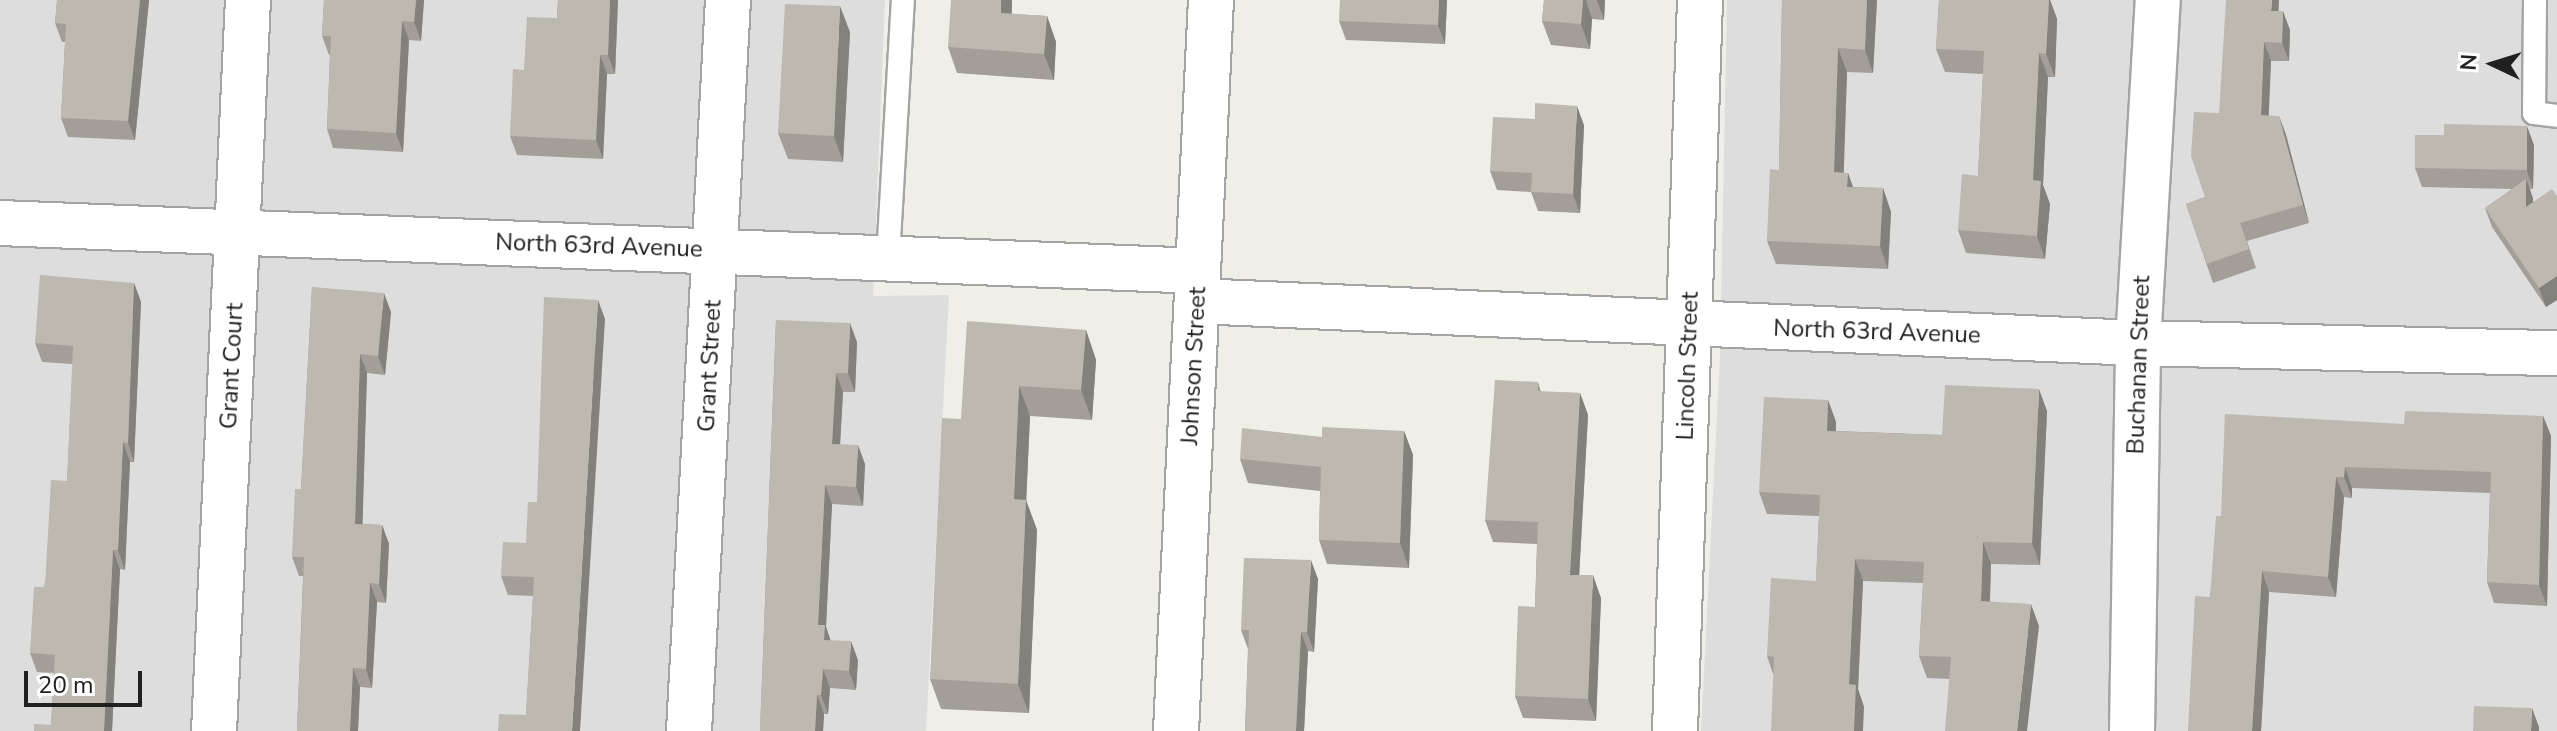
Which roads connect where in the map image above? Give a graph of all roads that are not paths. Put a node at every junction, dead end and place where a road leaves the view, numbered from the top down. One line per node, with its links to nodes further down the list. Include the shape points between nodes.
1 (248, 0): 10 (street, Grant Court)
2 (728, 0): 11 (street, Grant Street)
3 (903, 0): 12 (lane)
4 (1211, 0): 13 (street, Johnson Street)
5 (1700, 0): 14 (street, Lincoln Street)
6 (2158, 0): 15 (street, Buchanan Street)
7 (2535, 0): 8 (lane, via 2534,113)
8 (2557, 116)
9 (0, 223): 10 (street, North 63rd Avenue)
10 (240, 233): 11 (street, North 63rd Avenue); 17 (street, Grant Court)
11 (717, 250): 12 (street, North 63rd Avenue); 18 (street, Grant Street)
12 (888, 258): 13 (street, North 63rd Avenue)
13 (1198, 286): 14 (street, North 63rd Avenue); 19 (street, Johnson Street)
14 (1689, 325): 15 (street, North 63rd Avenue); 20 (street, Lincoln Street)
15 (2138, 343): 16 (street, North 63rd Avenue); 21 (street, Buchanan Street)
16 (2557, 353)
17 (214, 731)
18 (689, 731)
19 (1176, 731)
20 (1675, 731)
21 (2132, 731)

